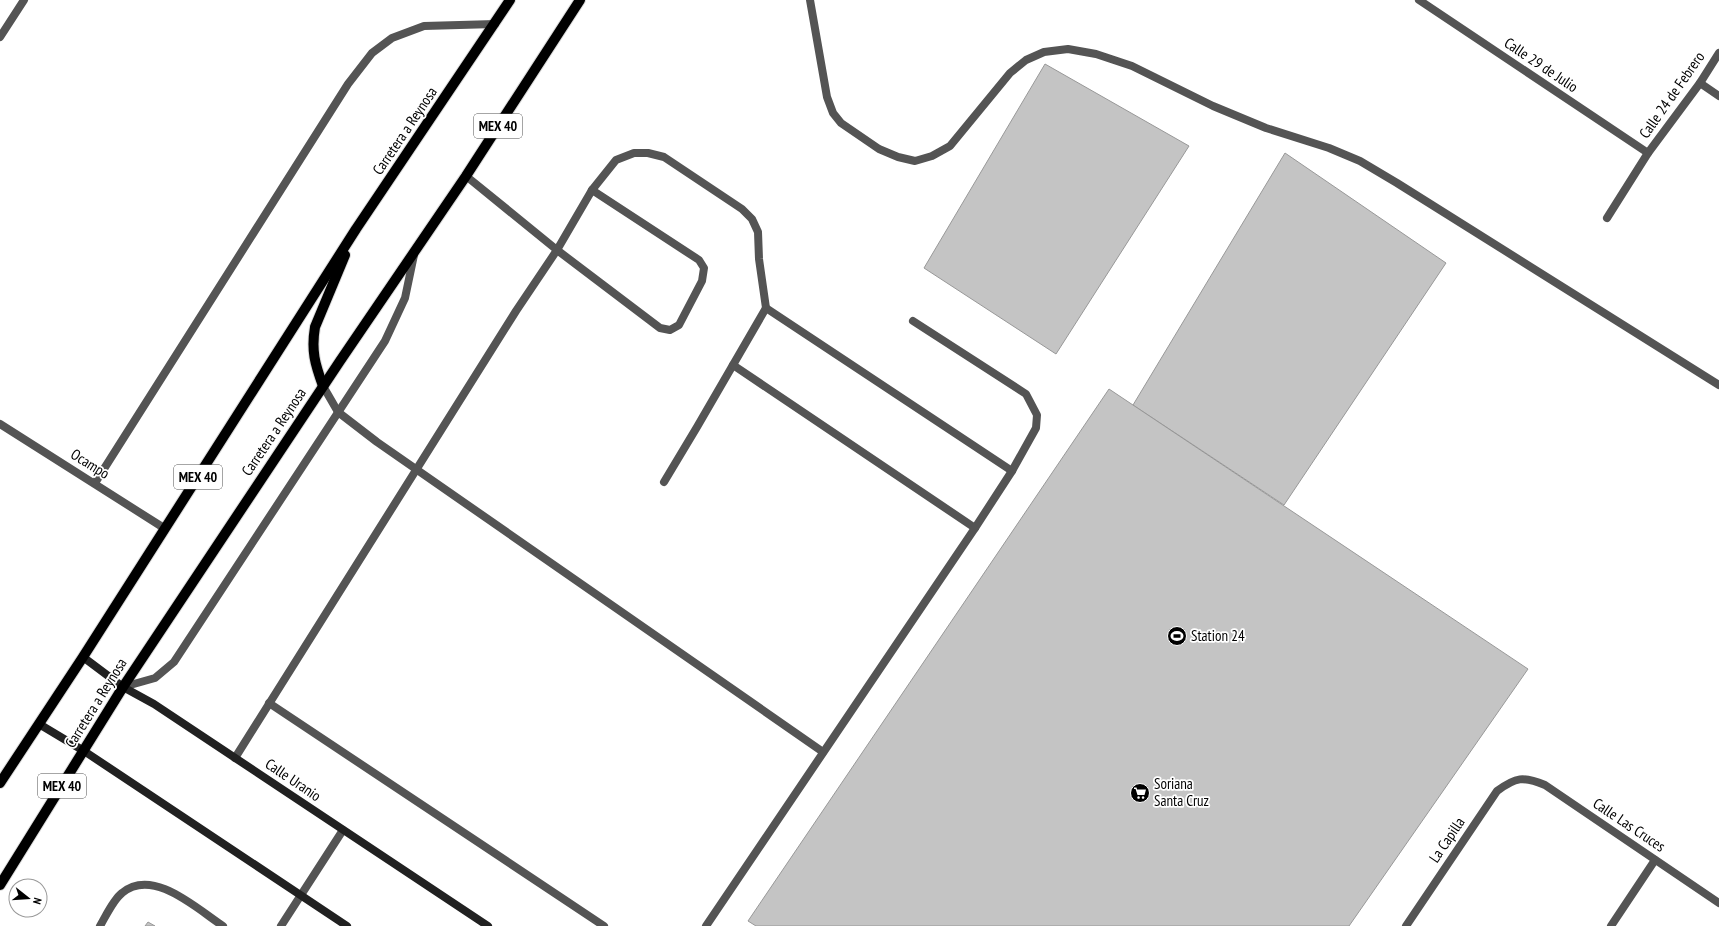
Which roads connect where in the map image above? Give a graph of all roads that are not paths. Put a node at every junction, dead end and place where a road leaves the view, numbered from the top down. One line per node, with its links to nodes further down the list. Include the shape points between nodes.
1 (24, 0): 7 (street)
2 (510, 0): 6 (main road, Carretera a Reynosa / MEX 40)
3 (580, 0): 12 (main road, Carretera a Reynosa / MEX 40)
4 (810, 0): 21 (street, via 827,97 833,113 841,123 879,149 898,158 915,161 932,156 950,146 1010,73 1026,60 1044,52 1068,49 1096,54 1132,66 1213,106 1266,128 1300,137 1360,161)
5 (1419, 0): 11 (street, Calle 29 de Julio)
6 (495, 24): 15 (main road, Carretera a Reynosa / MEX 40); 28 (street, via 424,26 392,38 372,53 348,84)
7 (0, 37)
8 (1719, 53): 9 (street, Calle 24 de Febrero)
9 (1700, 83): 10 (street); 11 (street, Calle 24 de Febrero)
10 (1719, 96)
11 (1648, 153): 14 (street, Calle 24 de Febrero)
12 (466, 176): 16 (street); 17 (main road, Carretera a Reynosa / MEX 40)
13 (592, 190): 16 (street); 16 (street, via 699,260 704,268 702,281 679,325 670,330 660,328); 18 (street, via 616,160 634,153 648,153 664,158 742,209 752,219 758,232)
14 (1607, 218)
15 (356, 230): 22 (main road, via 315,327 312,351); 29 (main road, Carretera a Reynosa / MEX 40)
16 (557, 250): 25 (street)
17 (414, 251): 22 (main road, Carretera a Reynosa / MEX 40); 23 (street, via 405,298 396,319 385,341)
18 (766, 308): 20 (street); 26 (street)
19 (913, 321): 26 (street, via 1026,394 1032,402 1037,414 1036,428)
20 (733, 365): 27 (street); 30 (street)
21 (1719, 385)
22 (323, 386): 23 (street); 32 (main road, Carretera a Reynosa / MEX 40)
23 (338, 412): 25 (street); 32 (street, via 174,662 155,678)
24 (0, 424): 28 (street, Ocampo)
25 (418, 469): 33 (street); 36 (street)
26 (1012, 470): 30 (street)
27 (664, 482)
28 (95, 483): 29 (street, Ocampo)
29 (164, 528): 31 (main road, Carretera a Reynosa / MEX 40)
30 (974, 528): 36 (street)
31 (83, 657): 32 (street, Calle Uranio); 34 (main road, Carretera a Reynosa / MEX 40)
32 (123, 687): 35 (main road, Carretera a Reynosa / MEX 40); 37 (street, Calle Uranio, via 154,704)
33 (269, 703): 37 (street); 52 (street)
34 (39, 724): 35 (street); 39 (main road, Carretera a Reynosa / MEX 40)
35 (84, 752): 42 (main road, Carretera a Reynosa / MEX 40); 45 (street)
36 (823, 752): 53 (street)
37 (235, 758): 40 (street, Calle Uranio)
38 (1519, 778): 41 (street, Calle Las Cruces, via 1545,785); 54 (street, La Capilla, via 1497,791)
39 (0, 783)
40 (343, 830): 45 (street); 51 (street, Calle Uranio)
41 (1655, 860): 46 (street, Calle Las Cruces); 55 (street)
42 (10, 868): 43 (main road); 44 (main road, Carretera a Reynosa / MEX 40)
43 (0, 878)
44 (0, 885)
45 (301, 896): 49 (street); 50 (street)
46 (1719, 903)
47 (100, 926): 48 (street, via 121,893 145,883 170,891)
48 (223, 926)
49 (281, 926)
50 (346, 926)
51 (488, 926)
52 (604, 926)
53 (706, 926)
54 (1406, 926)
55 (1611, 926)

